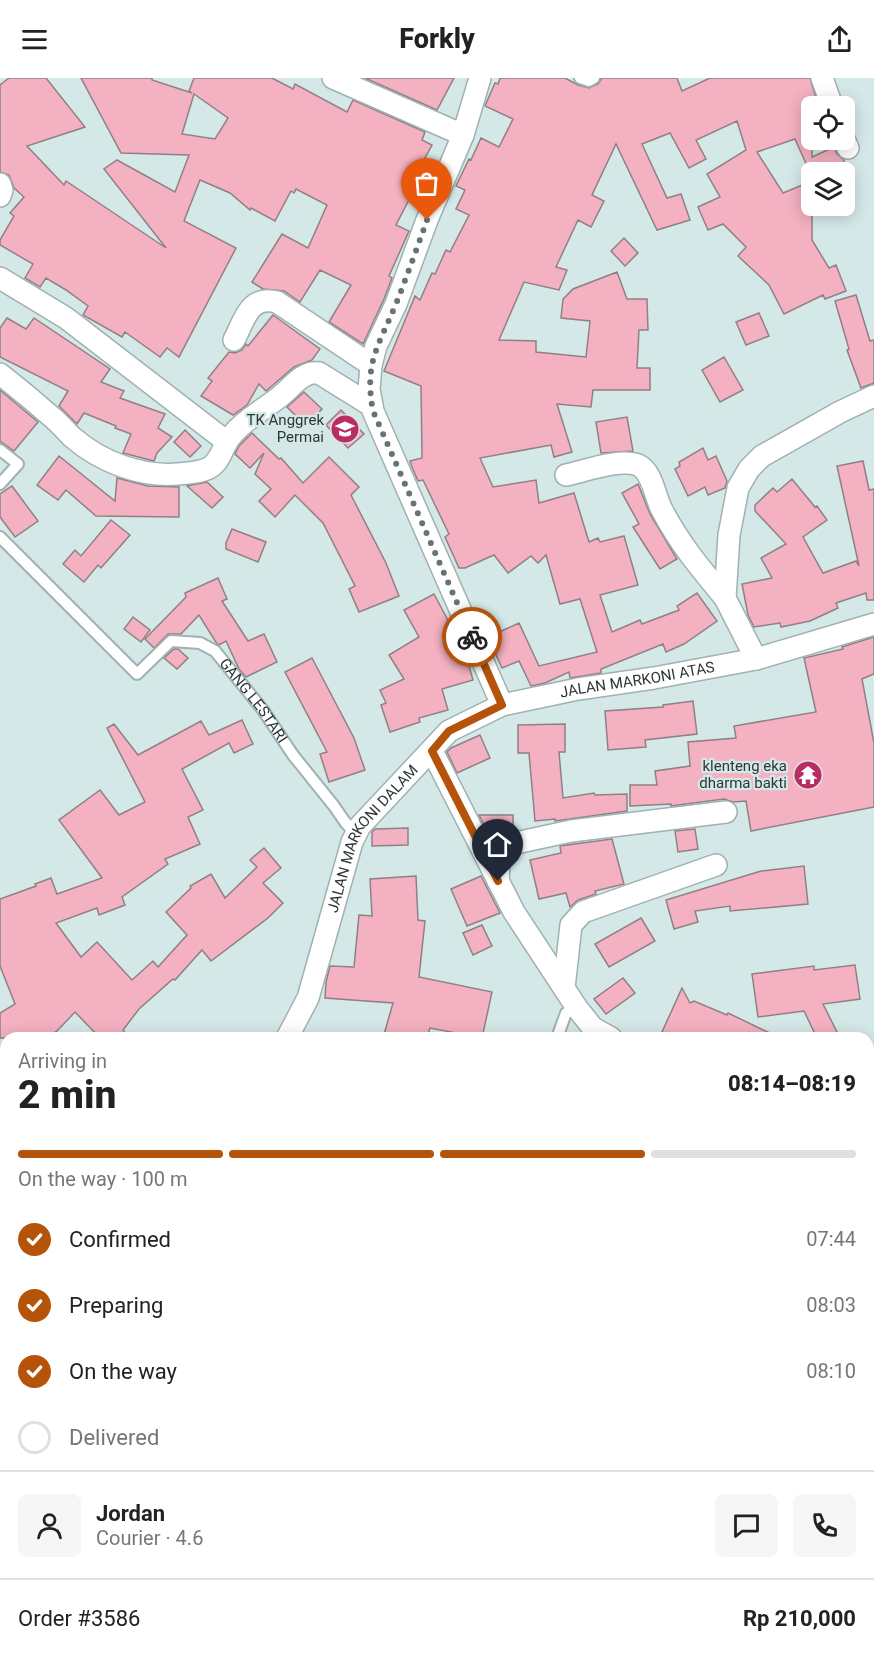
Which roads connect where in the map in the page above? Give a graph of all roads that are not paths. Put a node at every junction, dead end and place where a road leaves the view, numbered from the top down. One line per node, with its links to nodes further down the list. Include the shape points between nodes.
1 (333, 78): 7 (street)
2 (480, 78): 7 (street)
3 (580, 78): 4 (lane)
4 (594, 78)
5 (822, 78): 6 (street)
6 (828, 96)
7 (463, 135): 12 (street)
8 (0, 184): 9 (street)
9 (0, 196)
10 (0, 278): 16 (street, via 66,318)
11 (234, 340): 12 (street, via 254,304 268,299)
12 (371, 365): 15 (street)
13 (0, 374): 16 (street, via 81,444 139,472 198,472 218,461)
14 (874, 396): 21 (street, via 762,456 749,469 738,488 729,535)
15 (372, 406): 16 (street, via 319,373 309,373 253,415); 24 (street)
16 (227, 442)
17 (0, 450): 19 (lane, via 18,464)
18 (566, 475): 21 (street, via 629,462 641,466 684,548)
19 (0, 484)
20 (0, 537): 27 (lane, GANG LESTARI, via 137,674 171,641 200,643 215,651)
21 (725, 598): 23 (street)
22 (874, 624): 23 (street, JALAN MARKONI ATAS)
23 (764, 655): 24 (street, JALAN MARKONI ATAS)
24 (502, 705): 25 (street, JALAN MARKONI DALAM, via 449,731)
25 (432, 751): 27 (street, JALAN MARKONI DALAM); 29 (street)
26 (726, 812): 29 (street, via 571,831 511,844 501,853)
27 (356, 834): 32 (street, JALAN MARKONI DALAM, via 308,998)
28 (716, 865): 30 (street, via 576,917 571,926)
29 (498, 881): 30 (street)
30 (564, 988): 31 (street)
31 (577, 1008): 33 (lane, via 566,1013); 34 (street)
32 (290, 1032)
33 (559, 1032)
34 (600, 1032)

